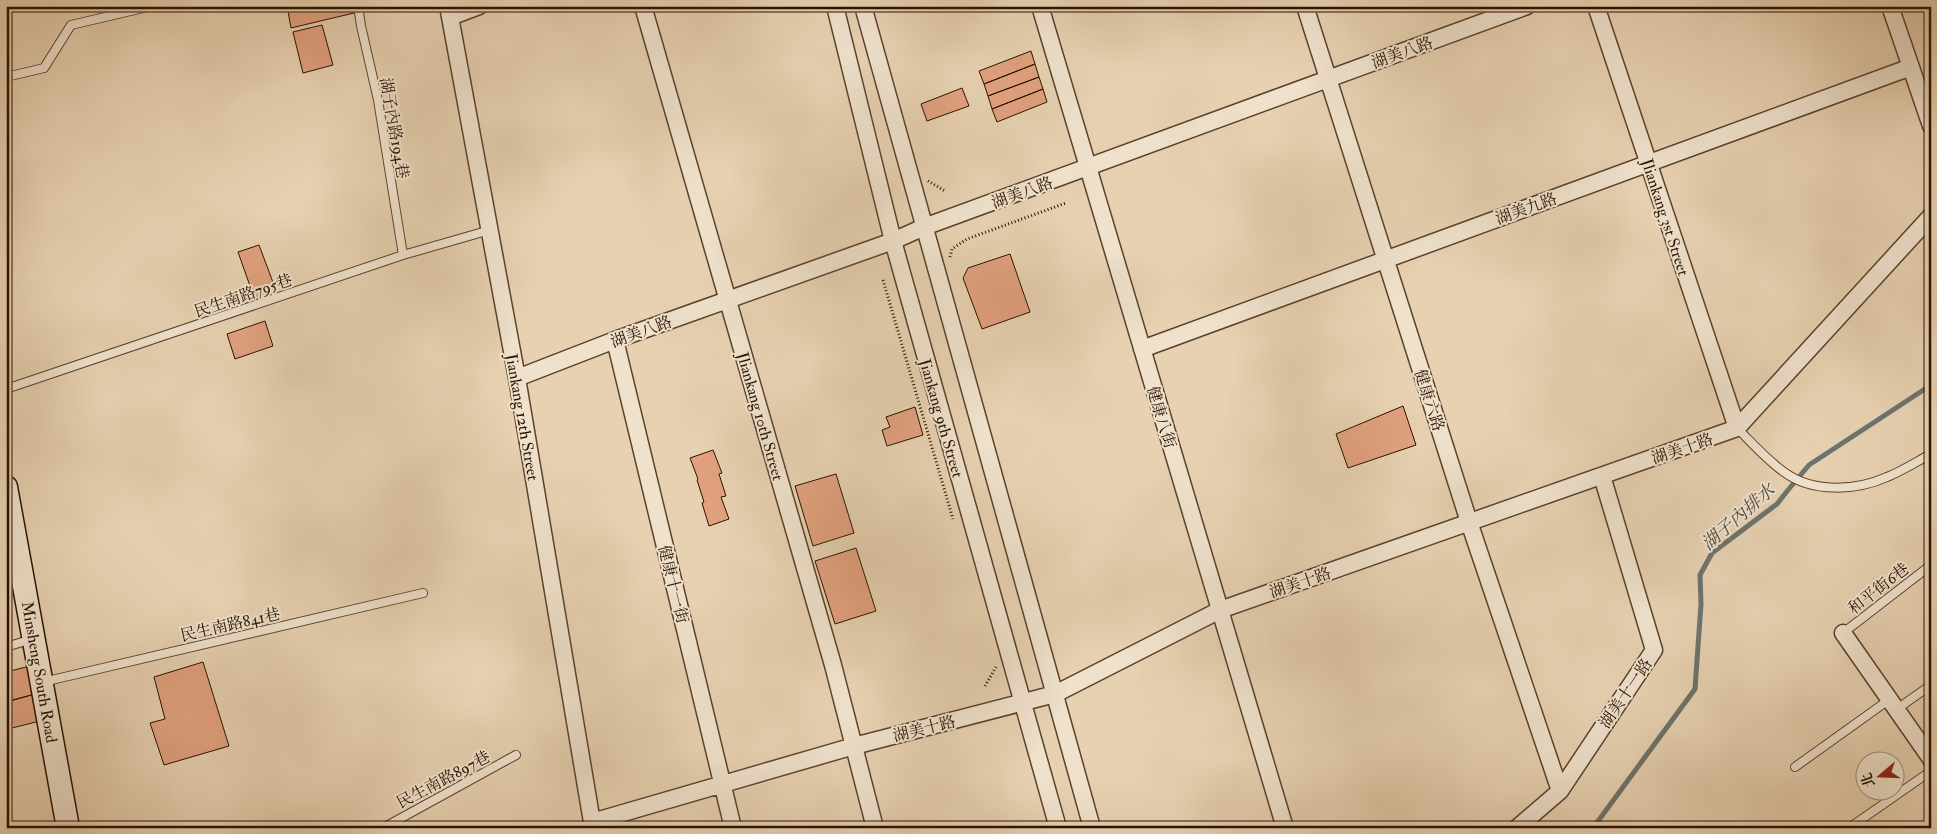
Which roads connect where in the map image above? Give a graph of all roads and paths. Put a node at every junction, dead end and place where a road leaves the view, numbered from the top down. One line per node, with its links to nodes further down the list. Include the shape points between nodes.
1 (152, 6): 14 (lane, via 71,25 44,68)
2 (358, 6): 24 (lane, 湖子內路194巷, via 378,100)
3 (479, 6): 12 (street)
4 (643, 6): 28 (street, Jliankang 10th Street)
5 (835, 6): 23 (street, Jiankang 9th Street)
6 (863, 6): 21 (street)
7 (1040, 6): 18 (street, 健康八街)
8 (1304, 6): 15 (street, 健康六路)
9 (1527, 6): 15 (street, 湖美八路)
10 (1596, 6): 17 (street, Jliankang 3st Street)
11 (1890, 6): 13 (street)
12 (449, 12): 22 (street, Jiankang 12th Street)
13 (1911, 67): 16 (street); 17 (street, 湖美九路)
14 (6, 77)
15 (1328, 79): 18 (street, 湖美八路); 25 (street, 健康六路)
16 (1931, 126)
17 (1648, 163): 25 (street, 湖美九路); 33 (street, Jliankang 3st Street)
18 (1088, 167): 21 (street, 湖美八路); 30 (street, 健康八街)
19 (1066, 204): 26 (path, via 967,239 952,249)
20 (1931, 216): 33 (street, 湖美十路)
21 (924, 227): 23 (street, 湖美八路); 49 (street)
22 (490, 230): 24 (lane, 民生南路795巷); 31 (street, Jiankang 12th Street)
23 (893, 241): 28 (street, 湖美八路); 50 (street, Jiankang 9th Street)
24 (403, 255): 32 (lane, 民生南路795巷)
25 (1386, 259): 30 (street, 湖美九路); 37 (street, 健康六路)
26 (950, 264)
27 (883, 280): 38 (path)
28 (728, 300): 29 (street, 湖美八路); 52 (street, Jliankang 10th Street)
29 (614, 340): 31 (street, 湖美八路); 57 (street, 健康十一街)
30 (1142, 349): 41 (street, 健康八街)
31 (517, 378): 59 (street, Jiankang 12th Street)
32 (6, 390)
33 (1736, 428): 34 (lane, via 1785,473 1811,486 1825,488 1855,486 1885,478); 35 (street, 湖美十路)
34 (1931, 454)
35 (1602, 476): 37 (street, 湖美十路); 58 (street, 湖美十一路, via 1654,650)
36 (6, 487): 43 (main road, Minsheng South Road)
37 (1469, 522): 41 (street, 湖美十路); 58 (street, 健康六路)
38 (955, 526)
39 (1931, 565): 42 (lane, 和平街6巷)
40 (423, 593): 46 (lane, 民生南路841巷)
41 (1220, 610): 49 (street, 湖美十路); 66 (street, 健康八街)
42 (1842, 633): 51 (street)
43 (34, 638): 44 (lane); 46 (main road, Minsheng South Road)
44 (6, 646)
45 (994, 658): 48 (path, via 996,668)
46 (42, 682): 60 (main road, Minsheng South Road)
47 (1931, 685): 51 (lane)
48 (985, 686)
49 (1055, 694): 50 (street, 湖美十路); 65 (street)
50 (1022, 704): 52 (street, 湖美十路); 64 (street, Jiankang 9th Street)
51 (1893, 704): 54 (street); 55 (lane)
52 (854, 746): 57 (street, 湖美十路); 63 (street, Jliankang 10th Street)
53 (516, 755): 61 (lane, 民生南路897巷)
54 (1931, 759)
55 (1795, 766)
56 (1931, 770): 68 (lane)
57 (722, 783): 59 (street, 湖美十路); 62 (street, 健康十一街)
58 (1560, 791): 67 (street, 湖美十一路)
59 (592, 825)
60 (68, 828)
61 (383, 828)
62 (733, 828)
63 (875, 828)
64 (1058, 828)
65 (1092, 828)
66 (1285, 828)
67 (1517, 828)
68 (1849, 828)

